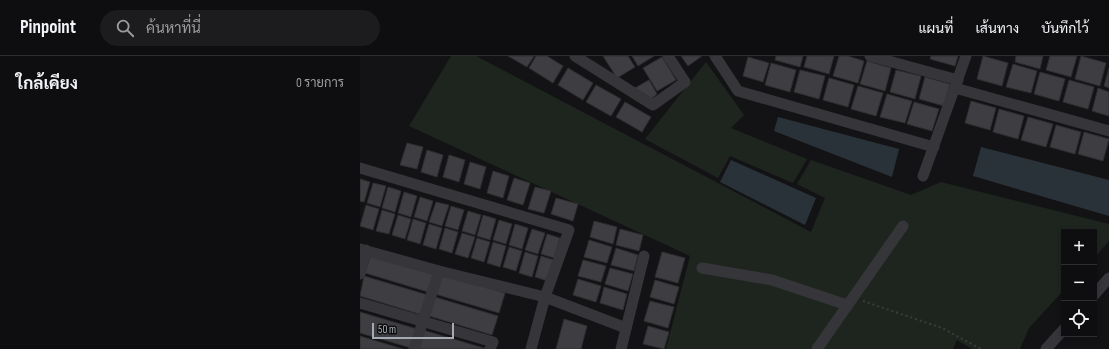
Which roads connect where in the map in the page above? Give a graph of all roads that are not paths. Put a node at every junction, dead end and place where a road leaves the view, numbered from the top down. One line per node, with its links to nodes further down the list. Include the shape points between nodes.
1 (668, 56): 5 (street, via 685,82 653,105)
2 (715, 56): 8 (street, via 738,91)
3 (870, 56): 6 (street)
4 (966, 56): 6 (street)
5 (579, 57)
6 (956, 84): 7 (street); 8 (street)
7 (1109, 131)
8 (934, 147): 10 (street)
9 (360, 168): 19 (street, via 569,230)
10 (923, 176)
11 (903, 226): 20 (street)
12 (363, 250): 15 (street); 16 (street)
13 (644, 256): 23 (street)
14 (702, 268): 20 (street, via 772,280)
15 (438, 271): 19 (street); 22 (street)
16 (360, 274)
17 (1109, 278): 18 (street)
18 (1097, 292)
19 (545, 298): 23 (street); 27 (street)
20 (850, 302): 29 (street)
21 (360, 303): 22 (street)
22 (423, 321): 25 (street); 26 (street, via 492,342)
23 (626, 328): 28 (street)
24 (1061, 332): 30 (street)
25 (414, 349)
26 (490, 349)
27 (531, 349)
28 (621, 349)
29 (818, 349)
30 (1046, 349)

